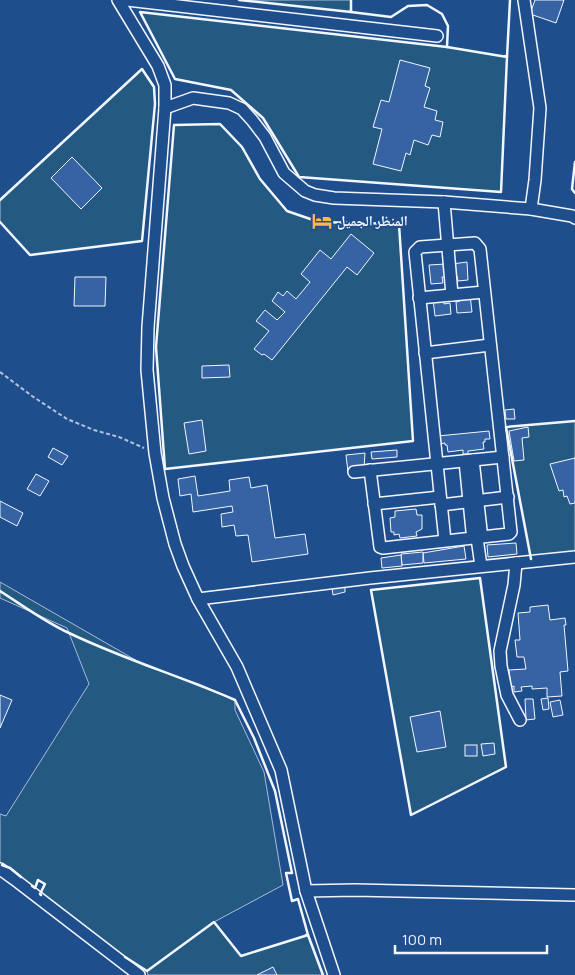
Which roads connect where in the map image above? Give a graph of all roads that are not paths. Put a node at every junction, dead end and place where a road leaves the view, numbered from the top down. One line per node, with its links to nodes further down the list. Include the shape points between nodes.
1 (118, 0): 5 (street, via 158,66 165,85)
2 (127, 0): 4 (street)
3 (524, 0): 7 (street, via 540,108)
4 (437, 36)
5 (165, 108): 6 (street, via 193,98 229,103 242,110 265,137 284,173 304,191 315,195); 29 (street, via 148,327 148,370 155,453 163,498 175,544)
6 (444, 202): 7 (street); 9 (street)
7 (530, 209): 8 (street)
8 (575, 218)
9 (447, 244): 10 (street, via 472,242 478,245); 11 (street); 12 (street, via 420,247 415,252)
10 (484, 292): 11 (street); 13 (street)
11 (452, 295): 12 (street)
12 (420, 298): 14 (street)
13 (490, 345): 14 (street); 15 (street)
14 (425, 353): 17 (street)
15 (503, 457): 16 (street); 20 (street)
16 (469, 460): 17 (street); 22 (street)
17 (437, 463): 18 (street); 21 (street)
18 (370, 470): 19 (street); 23 (street)
19 (354, 472)
20 (508, 497): 22 (street); 24 (street, via 511,532)
21 (441, 501): 22 (street); 23 (street); 25 (street)
22 (473, 501): 24 (street, via 481,530)
23 (374, 504): 25 (street, via 380,547)
24 (477, 538): 25 (street); 28 (street)
25 (445, 541)
26 (575, 557): 27 (street)
27 (516, 563): 28 (street); 30 (street, via 500,651 507,695)
28 (481, 566): 29 (street)
29 (198, 599): 32 (street, via 237,667 281,770)
30 (520, 720)
31 (0, 870): 34 (street)
32 (306, 891): 33 (street); 35 (street)
33 (575, 895)
34 (139, 975)
35 (334, 975)

